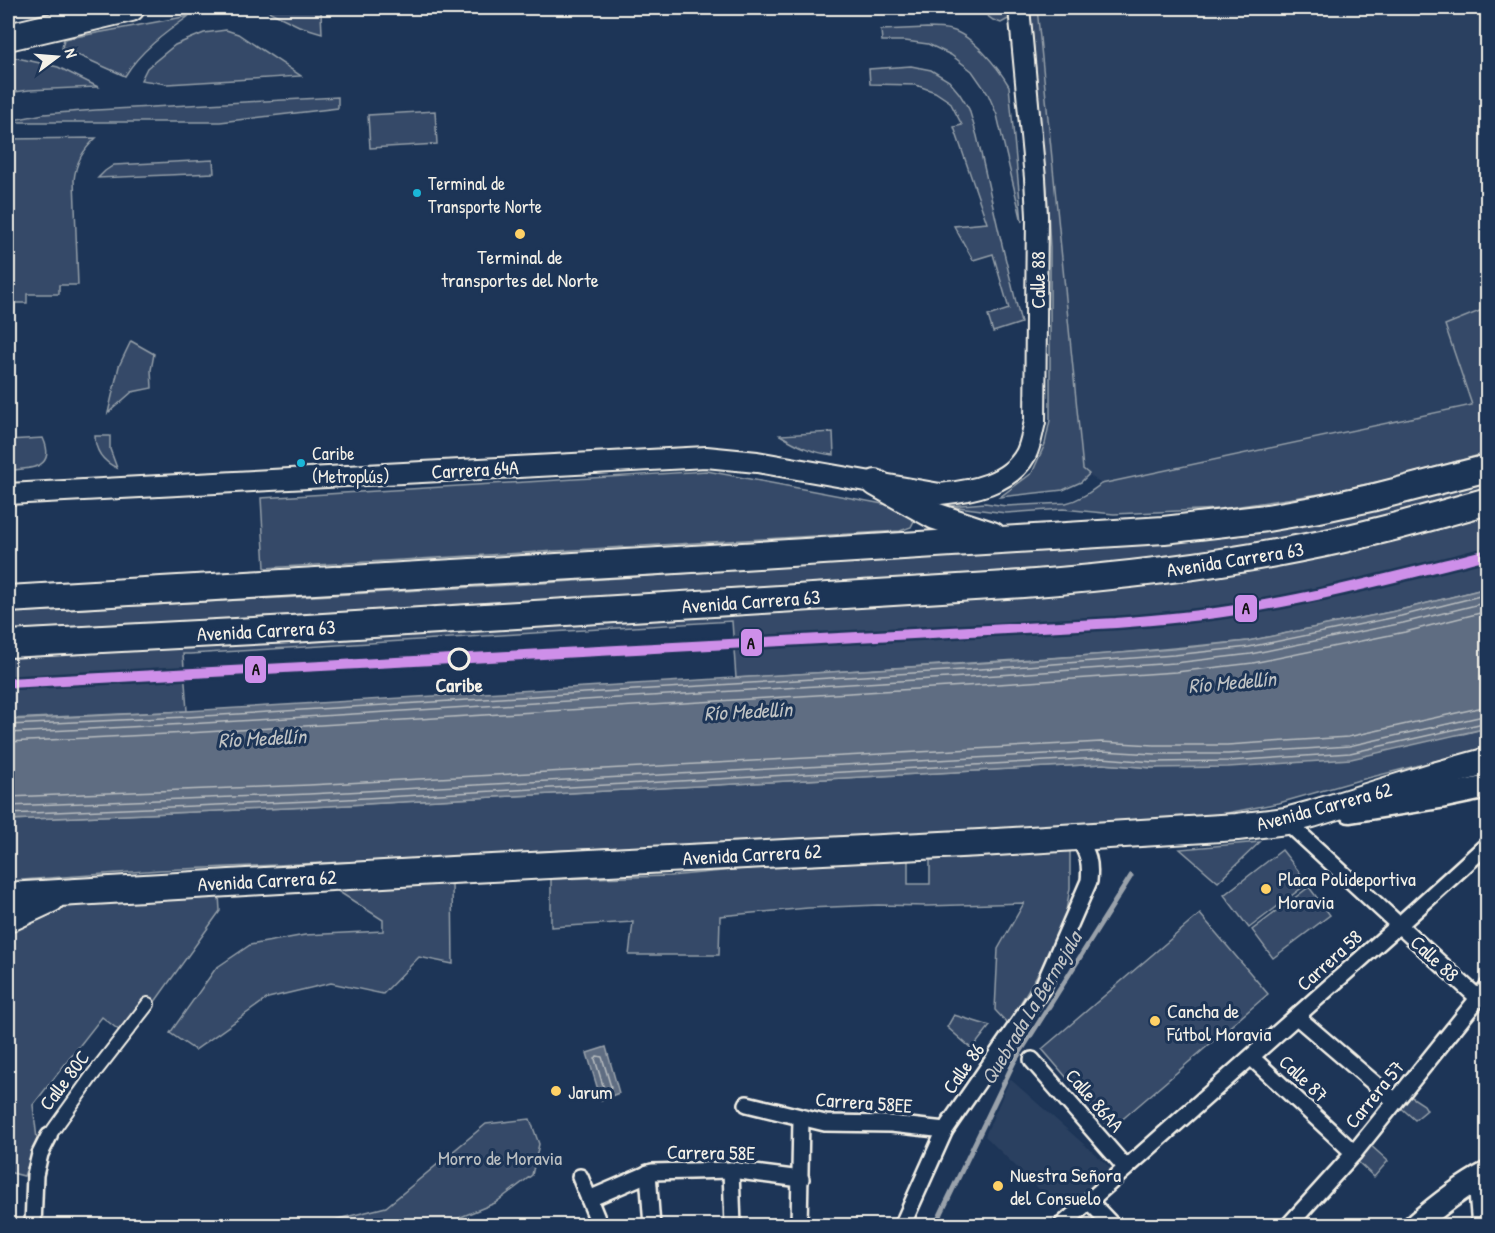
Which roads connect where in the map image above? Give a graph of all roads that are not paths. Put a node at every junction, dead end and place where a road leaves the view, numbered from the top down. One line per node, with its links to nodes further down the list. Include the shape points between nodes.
1 (131, 8): 3 (main road)
2 (1019, 8): 7 (street, Calle 88, via 1037,216 1035,422 1025,455 1004,476 977,488)
3 (8, 37)
4 (1488, 468): 9 (main road, Avenida Carrera 63, via 1375,497 1267,518 1164,530)
5 (876, 483): 6 (street, Carrera 64A, via 706,457); 7 (street, Carrera 64A); 9 (main road, via 934,516)
6 (8, 494)
7 (940, 494)
8 (1488, 501): 11 (main road, Avenida Carrera 63, via 1297,549 1097,578)
9 (1010, 540): 10 (main road, Avenida Carrera 63)
10 (8, 599)
11 (8, 644)
12 (1488, 761): 14 (main road, Avenida Carrera 62)
13 (1488, 787): 14 (main road)
14 (1286, 820): 15 (main road, Avenida Carrera 62); 20 (street, Calle 88)
15 (1078, 837): 17 (main road, Avenida Carrera 62); 29 (street, Calle 86, via 1090,862 1089,881 1042,989)
16 (1488, 844): 20 (street, Carrera 58)
17 (62, 893): 18 (main road, Avenida Carrera 62); 19 (main road)
18 (8, 896)
19 (8, 919)
20 (1400, 925): 21 (street, Calle 88); 23 (street, Carrera 58)
21 (1483, 992): 26 (street, Carrera 57)
22 (148, 1004): 30 (street, Calle 80C)
23 (1297, 1017): 24 (street, Carrera 58); 26 (street)
24 (1252, 1058): 31 (street, Calle 87); 32 (street, Carrera 58)
25 (1032, 1060): 32 (street, Calle 86AA)
26 (1395, 1101): 31 (street, Carrera 57)
27 (747, 1104): 28 (street, Carrera 58EE)
28 (801, 1118): 29 (street, Carrera 58EE); 37 (street)
29 (945, 1130): 45 (street, Calle 86)
30 (49, 1136): 40 (street, Calle 80C, via 35,1175)
31 (1354, 1153): 48 (street, Carrera 57)
32 (1126, 1168): 39 (street, Carrera 58)
33 (731, 1170): 34 (street, Carrera 58E); 37 (street, Carrera 58E); 43 (street)
34 (648, 1173): 38 (street, Carrera 58E); 42 (street)
35 (580, 1177): 38 (street)
36 (1482, 1177): 49 (main road); 50 (street)
37 (801, 1179): 44 (street)
38 (589, 1199): 41 (street)
39 (1089, 1201): 46 (street, Carrera 58); 47 (street)
40 (33, 1226)
41 (600, 1226)
42 (652, 1226)
43 (733, 1226)
44 (799, 1226)
45 (902, 1226)
46 (1061, 1226)
47 (1113, 1226)
48 (1288, 1226)
49 (1414, 1226)
50 (1480, 1226)

